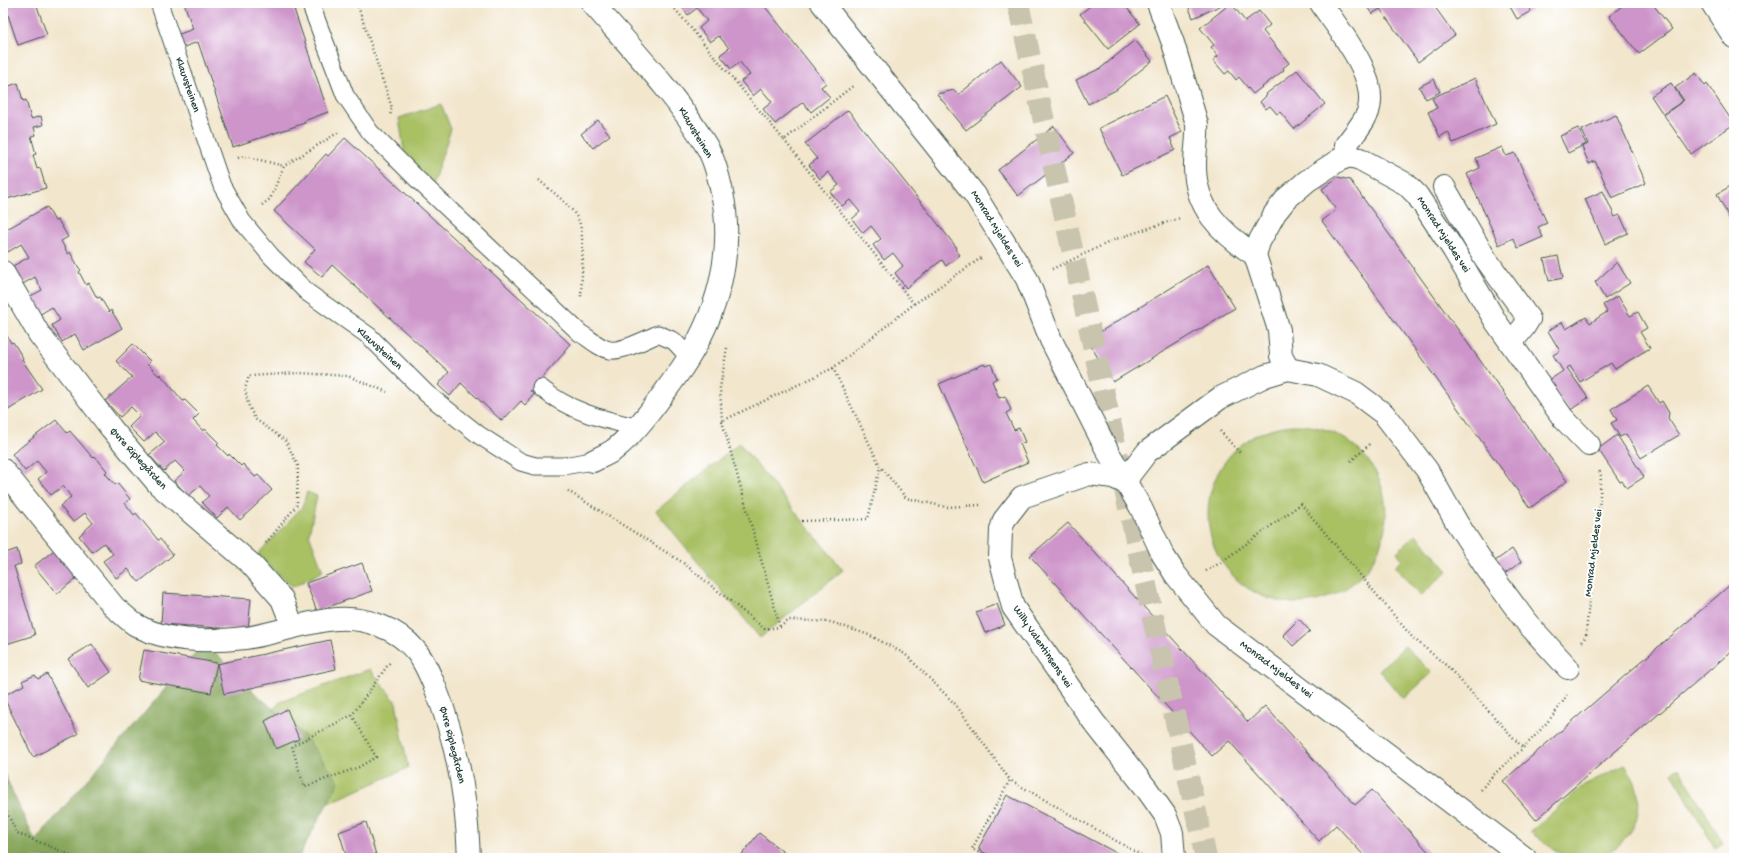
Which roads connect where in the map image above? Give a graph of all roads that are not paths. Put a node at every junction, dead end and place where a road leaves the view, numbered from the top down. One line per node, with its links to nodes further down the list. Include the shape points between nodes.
1 (159, 3): 19 (lane, Klauvsteinen, via 222,186 243,220 271,256 308,293 369,336 427,394 521,462 536,466 563,466)
2 (310, 3): 14 (lane, via 345,95 370,132 573,326 600,346 610,350 619,350 658,334 674,342)
3 (592, 3): 14 (street, Klauvsteinen, via 679,105 708,148 719,177 727,214 727,250 721,286 707,323)
4 (822, 3): 21 (street, Monrad Mjeldes vei, via 975,195 1005,242 1027,279 1051,340)
5 (1158, 3): 11 (street, via 1173,43 1196,124 1197,187 1211,218)
6 (1321, 3): 9 (street, via 1350,47 1370,86 1371,101 1367,113 1346,145)
7 (1712, 3): 8 (street)
8 (1734, 37)
9 (1349, 156): 11 (street, via 1307,181 1287,198 1275,212); 13 (street, Monrad Mjeldes vei, via 1360,158 1389,173 1417,195)
10 (1444, 187): 13 (street, via 1485,258 1529,319)
11 (1255, 255): 15 (street, via 1279,330 1281,356)
12 (3, 272): 22 (street, Øvre Riplegården, via 39,334 116,434 159,485 251,564 282,599)
13 (1511, 343): 18 (street, Monrad Mjeldes vei, via 1563,418)
14 (689, 357): 17 (street, Klauvsteinen)
15 (1288, 369): 21 (street, via 1265,376 1220,398 1147,452); 23 (street, via 1318,375 1356,393 1384,414 1427,470 1485,566 1527,623)
16 (540, 388): 17 (lane, via 561,403 577,410)
17 (636, 427): 19 (street, Klauvsteinen, via 614,450)
18 (1589, 445)
19 (593, 461)
20 (3, 470): 22 (street, Øvre Riplegården, via 115,608 136,625 166,637 192,640 246,638)
21 (1126, 482): 25 (street, Willy Valentinsens vei, via 1113,477 1089,474 1022,497 1004,520 1001,530 1001,569 1013,607 1093,722 1165,815 1172,833); 26 (street, Monrad Mjeldes vei, via 1163,555 1216,625)
22 (293, 627): 24 (street, Øvre Riplegården, via 337,618 364,621 395,631 416,650 430,674 450,730 464,795)
23 (1568, 668)
24 (469, 858)
25 (1174, 858)
26 (1525, 858)

